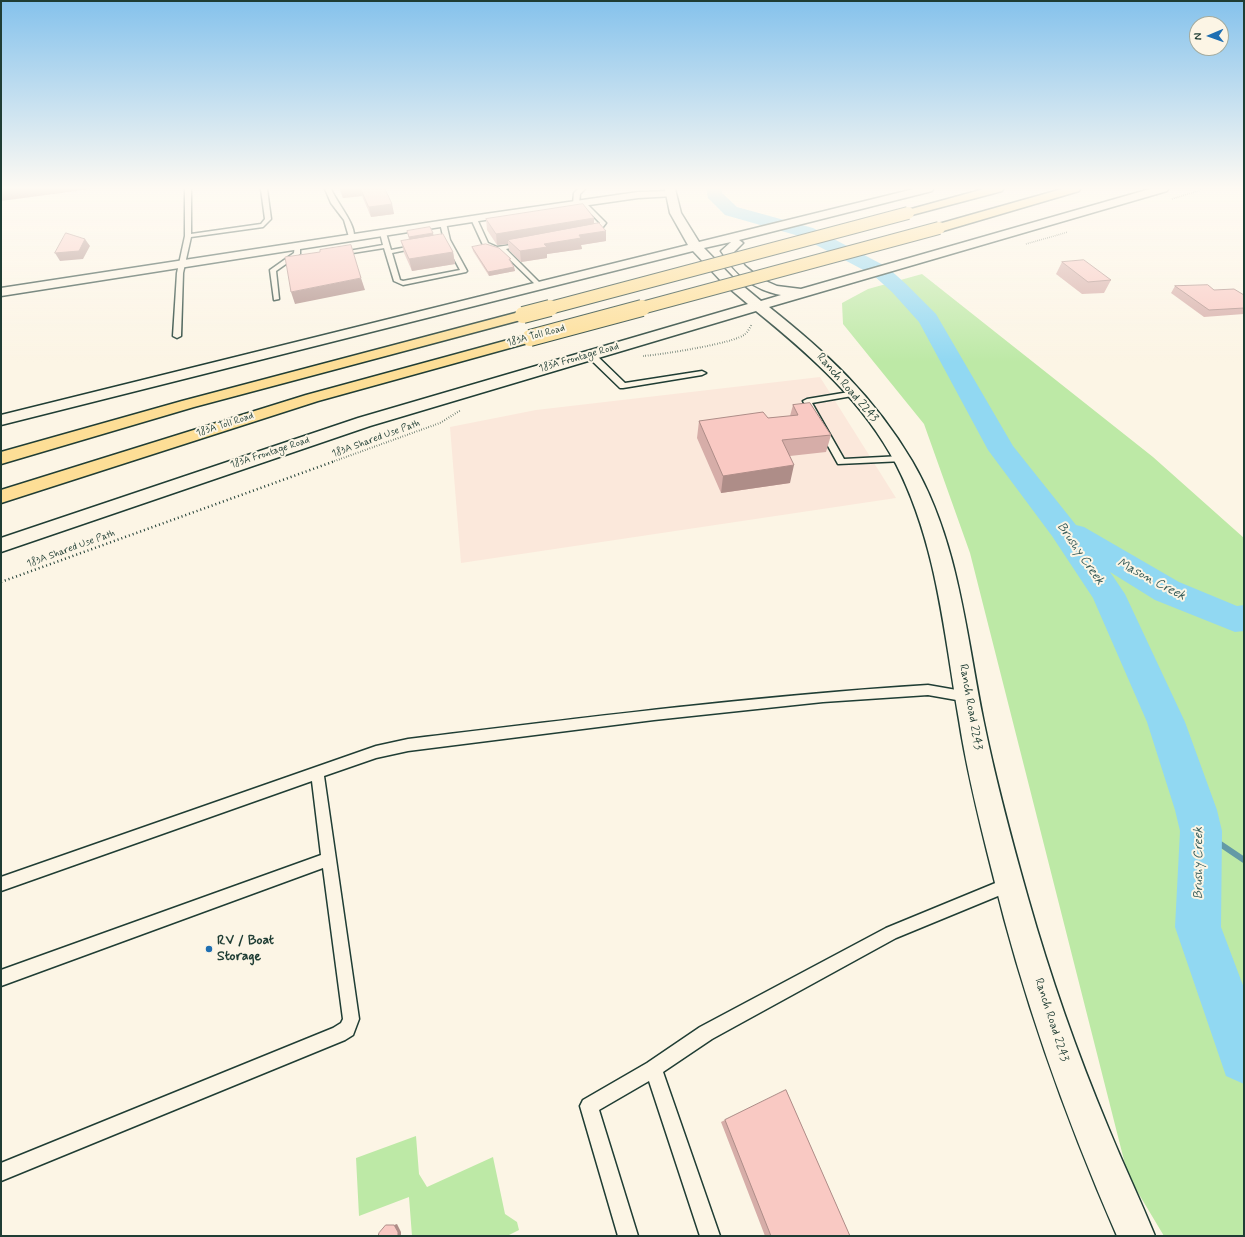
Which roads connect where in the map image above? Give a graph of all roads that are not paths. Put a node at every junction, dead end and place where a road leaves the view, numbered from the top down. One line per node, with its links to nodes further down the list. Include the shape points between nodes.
1 (297, 246): 21 (lane, via 298,254 273,270)
2 (696, 246): 22 (main road, Ranch Road 2243, via 706,260)
3 (185, 247): 17 (lane)
4 (293, 247): 17 (main road)
5 (417, 247): 15 (lane)
6 (451, 247): 15 (lane, via 464,271 403,283 397,281)
7 (492, 247): 14 (lane)
8 (507, 247): 14 (lane)
9 (693, 247): 18 (main road)
10 (731, 247): 19 (main road, via 727,251 740,270 764,287 788,292)
11 (781, 247): 31 (highway, 183A Toll Road, bridge, via 195,402)
12 (870, 247): 33 (highway, 183A Toll Road, bridge, via 312,398)
13 (965, 247): 19 (main road, 183A Frontage Road)
14 (501, 248): 18 (lane)
15 (388, 249): 16 (lane)
16 (335, 254)
17 (181, 265): 20 (main road); 25 (lane)
18 (540, 286): 30 (main road)
19 (814, 291): 22 (main road, 183A Frontage Road); 26 (main road, via 796,300 791,312 792,319)
20 (1, 292)
21 (276, 299)
22 (759, 306): 23 (main road, 183A Frontage Road); 24 (main road, Ranch Road 2243)
23 (698, 323): 24 (main road, via 750,319); 27 (main road, 183A Frontage Road)
24 (792, 332): 26 (main road, Ranch Road 2243)
25 (177, 336)
26 (811, 349): 29 (main road, Ranch Road 2243)
27 (591, 355): 28 (lane, via 623,386); 34 (main road, 183A Frontage Road, via 364,422)
28 (702, 373)
29 (855, 393): 32 (main road, Ranch Road 2243, via 884,431); 32 (lane, via 807,401 842,462)
30 (1, 420)
31 (1, 458)
32 (901, 459): 35 (main road, Ranch Road 2243, via 921,498 935,537 951,599)
33 (1, 497)
34 (1, 545)
35 (968, 697): 36 (lane, via 928,690 824,697 654,715 408,745 376,752); 39 (main road, Ranch Road 2243, via 979,756)
36 (317, 773): 37 (lane); 38 (lane)
37 (329, 859): 40 (lane); 42 (lane, via 351,1019 347,1029)
38 (1, 884)
39 (1011, 884): 41 (lane, via 891,933 706,1033); 45 (main road, Ranch Road 2243, via 1025,940 1059,1046 1107,1173)
40 (1, 978)
41 (653, 1069): 43 (lane, via 589,1106); 44 (lane)
42 (1, 1172)
43 (628, 1236)
44 (710, 1236)
45 (1136, 1236)

